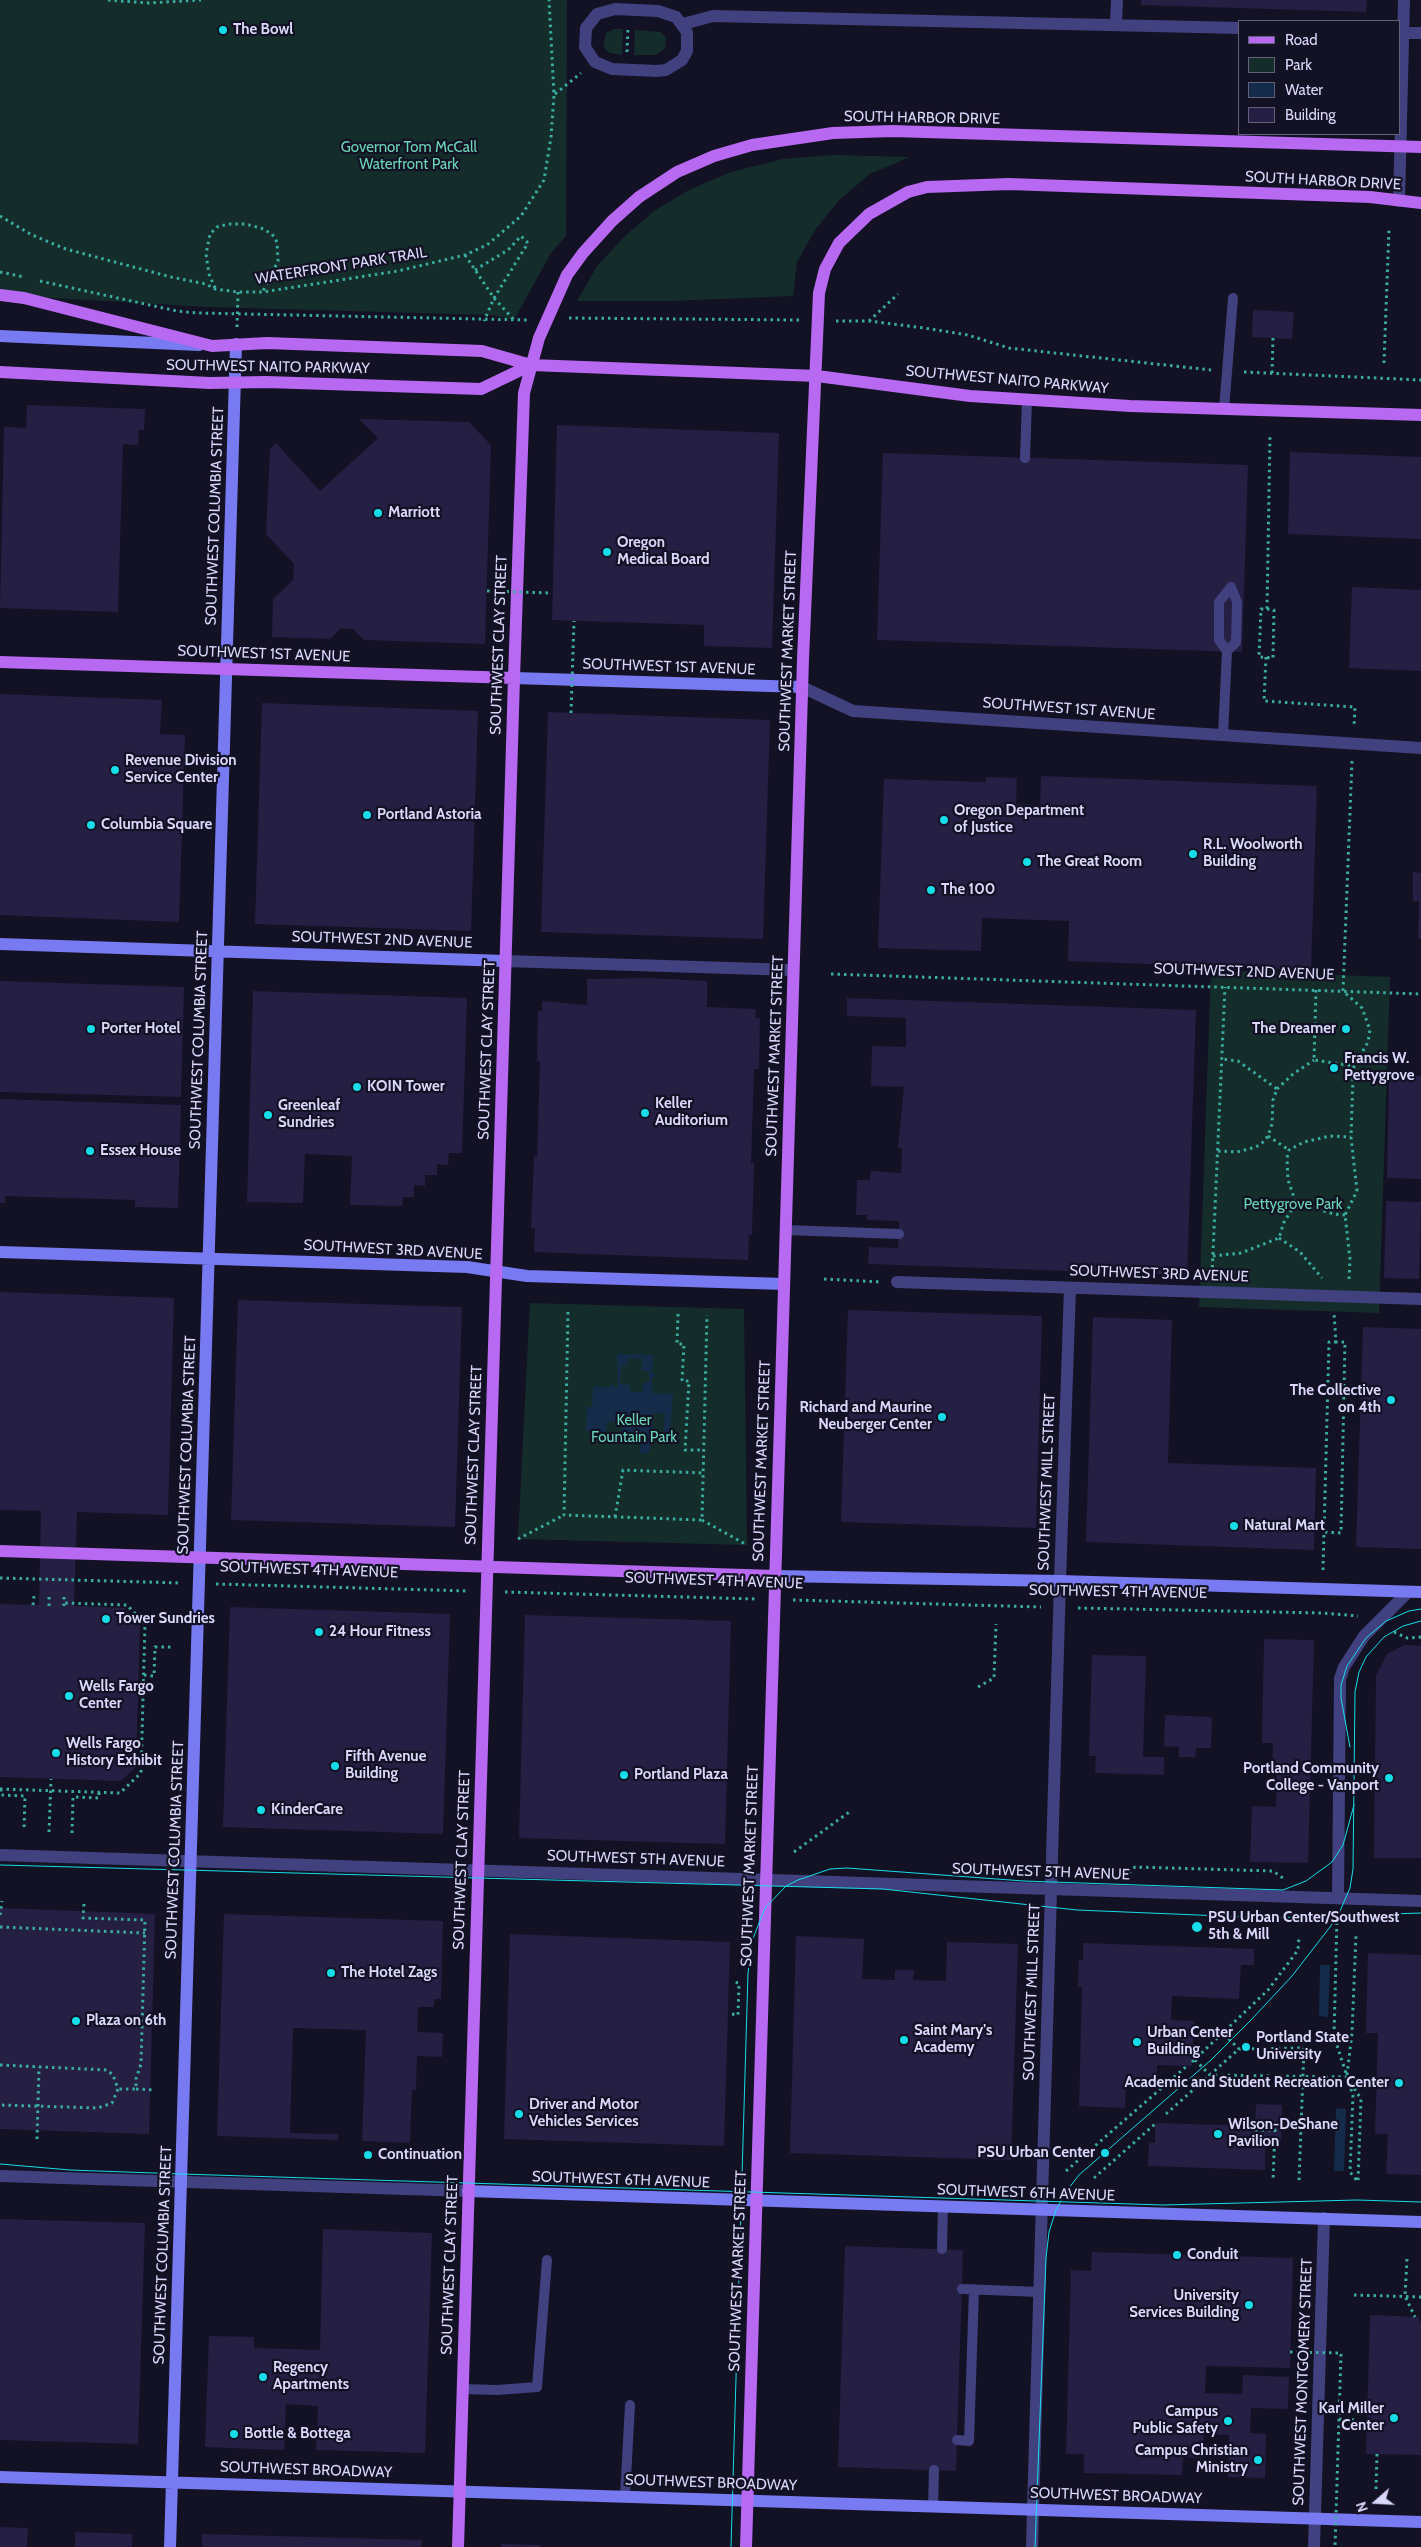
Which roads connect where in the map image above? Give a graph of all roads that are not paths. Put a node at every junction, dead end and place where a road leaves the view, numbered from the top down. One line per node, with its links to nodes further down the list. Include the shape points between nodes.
1 (1117, 0): 4 (street)
2 (1404, 0): 6 (street)
3 (683, 24): 3 (street, via 688,32 687,51 675,66 666,70 603,67 595,62 585,47 584,37 590,20 606,10 668,12); 4 (street, via 713,16)
4 (1116, 24): 5 (street)
5 (1238, 28)
6 (1401, 33): 7 (street)
7 (1421, 33)
8 (1400, 135): 9 (street)
9 (1400, 147): 10 (main road, SOUTH HARBOR DRIVE); 11 (street); 18 (main road, SOUTH HARBOR DRIVE, via 892,131 832,133 752,144 677,172 639,196 612,221 567,276 539,338)
10 (1421, 147)
11 (1399, 201): 12 (main road, SOUTH HARBOR DRIVE); 20 (main road, SOUTH HARBOR DRIVE, via 1370,197 1009,184 953,185 908,192 869,214 839,243 825,269 820,293)
12 (1421, 204)
13 (0, 295): 17 (main road, via 24,298)
14 (1233, 298): 23 (lane)
15 (2, 337): 17 (main road, SOUTHWEST NAITO PARKWAY)
16 (236, 344): 17 (main road, SOUTHWEST NAITO PARKWAY); 18 (main road, SOUTHWEST NAITO PARKWAY, via 482,351); 21 (main road, SOUTHWEST COLUMBIA STREET)
17 (212, 346)
18 (531, 365): 20 (main road, SOUTHWEST NAITO PARKWAY); 21 (main road, SOUTHWEST NAITO PARKWAY, via 481,389); 29 (main road, SOUTHWEST CLAY STREET, via 524,393)
19 (0, 372): 21 (main road, SOUTHWEST NAITO PARKWAY)
20 (817, 376): 22 (main road, SOUTHWEST NAITO PARKWAY, via 970,396); 30 (main road, SOUTHWEST MARKET STREET)
21 (235, 383): 28 (main road, SOUTHWEST COLUMBIA STREET)
22 (1028, 399): 23 (main road, SOUTHWEST NAITO PARKWAY); 25 (lane)
23 (1224, 409): 24 (main road, SOUTHWEST NAITO PARKWAY)
24 (1421, 415)
25 (1025, 458)
26 (1227, 652): 26 (lane, via 1236,642 1237,602 1231,587 1219,602 1219,640); 31 (lane)
27 (0, 662): 28 (main road, SOUTHWEST 1ST AVENUE)
28 (227, 669): 29 (main road, SOUTHWEST 1ST AVENUE); 34 (main road, SOUTHWEST COLUMBIA STREET)
29 (514, 678): 30 (main road, SOUTHWEST 1ST AVENUE); 35 (main road, SOUTHWEST CLAY STREET)
30 (802, 687): 31 (street, SOUTHWEST 1ST AVENUE, via 853,711); 36 (main road, SOUTHWEST MARKET STREET)
31 (1223, 735): 32 (street, SOUTHWEST 1ST AVENUE)
32 (1421, 748)
33 (0, 944): 34 (main road, SOUTHWEST 2ND AVENUE)
34 (218, 951): 35 (main road, SOUTHWEST 2ND AVENUE); 40 (main road, SOUTHWEST COLUMBIA STREET)
35 (506, 961): 36 (street, SOUTHWEST 2ND AVENUE); 41 (main road, SOUTHWEST CLAY STREET)
36 (793, 970): 37 (main road, SOUTHWEST MARKET STREET)
37 (786, 1230): 38 (lane); 43 (main road, SOUTHWEST MARKET STREET)
38 (899, 1234)
39 (0, 1252): 40 (main road, SOUTHWEST 3RD AVENUE)
40 (209, 1259): 41 (main road, SOUTHWEST 3RD AVENUE, via 467,1267); 47 (main road, SOUTHWEST COLUMBIA STREET)
41 (496, 1271): 43 (main road, SOUTHWEST 3RD AVENUE, via 527,1276); 48 (main road, SOUTHWEST CLAY STREET)
42 (897, 1282): 44 (street, SOUTHWEST 3RD AVENUE)
43 (784, 1284): 49 (main road, SOUTHWEST MARKET STREET)
44 (1070, 1288): 45 (street, SOUTHWEST 3RD AVENUE, via 1330,1291); 50 (street, SOUTHWEST MILL STREET)
45 (1421, 1299)
46 (0, 1552): 47 (main road, SOUTHWEST 4TH AVENUE)
47 (200, 1558): 48 (main road, SOUTHWEST 4TH AVENUE); 54 (main road, SOUTHWEST COLUMBIA STREET)
48 (487, 1567): 49 (main road, SOUTHWEST 4TH AVENUE); 55 (main road, SOUTHWEST CLAY STREET)
49 (775, 1576): 50 (main road, SOUTHWEST 4TH AVENUE); 56 (main road, SOUTHWEST MARKET STREET)
50 (1060, 1581): 51 (main road, SOUTHWEST 4TH AVENUE); 57 (street, SOUTHWEST MILL STREET)
51 (1408, 1592): 52 (main road, SOUTHWEST 4TH AVENUE); 58 (street, via 1375,1624 1351,1655 1340,1679)
52 (1421, 1592)
53 (0, 1855): 54 (street, SOUTHWEST 5TH AVENUE)
54 (191, 1861): 55 (street, SOUTHWEST 5TH AVENUE); 61 (main road, SOUTHWEST COLUMBIA STREET)
55 (478, 1871): 56 (street, SOUTHWEST 5TH AVENUE); 62 (main road, SOUTHWEST CLAY STREET)
56 (766, 1880): 57 (street, SOUTHWEST 5TH AVENUE); 63 (main road, SOUTHWEST MARKET STREET)
57 (1052, 1889): 58 (street, SOUTHWEST 5TH AVENUE); 65 (street, SOUTHWEST MILL STREET)
58 (1338, 1898): 59 (street, SOUTHWEST 5TH AVENUE)
59 (1421, 1901)
60 (0, 2176): 61 (street, SOUTHWEST 6TH AVENUE)
61 (181, 2182): 62 (street, SOUTHWEST 6TH AVENUE); 78 (main road, SOUTHWEST COLUMBIA STREET)
62 (468, 2191): 63 (main road, SOUTHWEST 6TH AVENUE); 73 (main road, SOUTHWEST CLAY STREET)
63 (756, 2200): 64 (main road, SOUTHWEST 6TH AVENUE); 81 (main road, SOUTHWEST MARKET STREET)
64 (943, 2206): 65 (main road, SOUTHWEST 6TH AVENUE); 68 (lane)
65 (1042, 2209): 66 (main road, SOUTHWEST 6TH AVENUE); 72 (street, SOUTHWEST MILL STREET)
66 (1324, 2218): 67 (main road, SOUTHWEST 6TH AVENUE); 84 (street, SOUTHWEST MONTGOMERY STREET)
67 (1421, 2222)
68 (942, 2249)
69 (547, 2260): 73 (lane, via 537,2387)
70 (962, 2289): 71 (lane)
71 (974, 2290): 72 (lane); 75 (lane, via 969,2440)
72 (1040, 2292): 83 (street, SOUTHWEST MILL STREET)
73 (462, 2389): 79 (main road, SOUTHWEST CLAY STREET)
74 (630, 2405): 80 (lane)
75 (957, 2440)
76 (934, 2470): 82 (lane)
77 (0, 2476): 78 (main road, SOUTHWEST BROADWAY)
78 (172, 2482): 79 (main road, SOUTHWEST BROADWAY); 86 (main road, SOUTHWEST COLUMBIA STREET)
79 (459, 2491): 80 (main road, SOUTHWEST BROADWAY); 87 (main road, SOUTHWEST CLAY STREET)
80 (625, 2497): 81 (main road, SOUTHWEST BROADWAY)
81 (747, 2501): 82 (main road, SOUTHWEST BROADWAY); 88 (main road, SOUTHWEST MARKET STREET)
82 (933, 2507): 83 (main road, SOUTHWEST BROADWAY)
83 (1033, 2510): 84 (main road, SOUTHWEST BROADWAY); 89 (street, SOUTHWEST MILL STREET)
84 (1315, 2519): 85 (main road, SOUTHWEST BROADWAY); 90 (street, SOUTHWEST MONTGOMERY STREET)
85 (1421, 2522)
86 (170, 2547)
87 (458, 2547)
88 (746, 2547)
89 (1032, 2547)
90 (1314, 2547)

